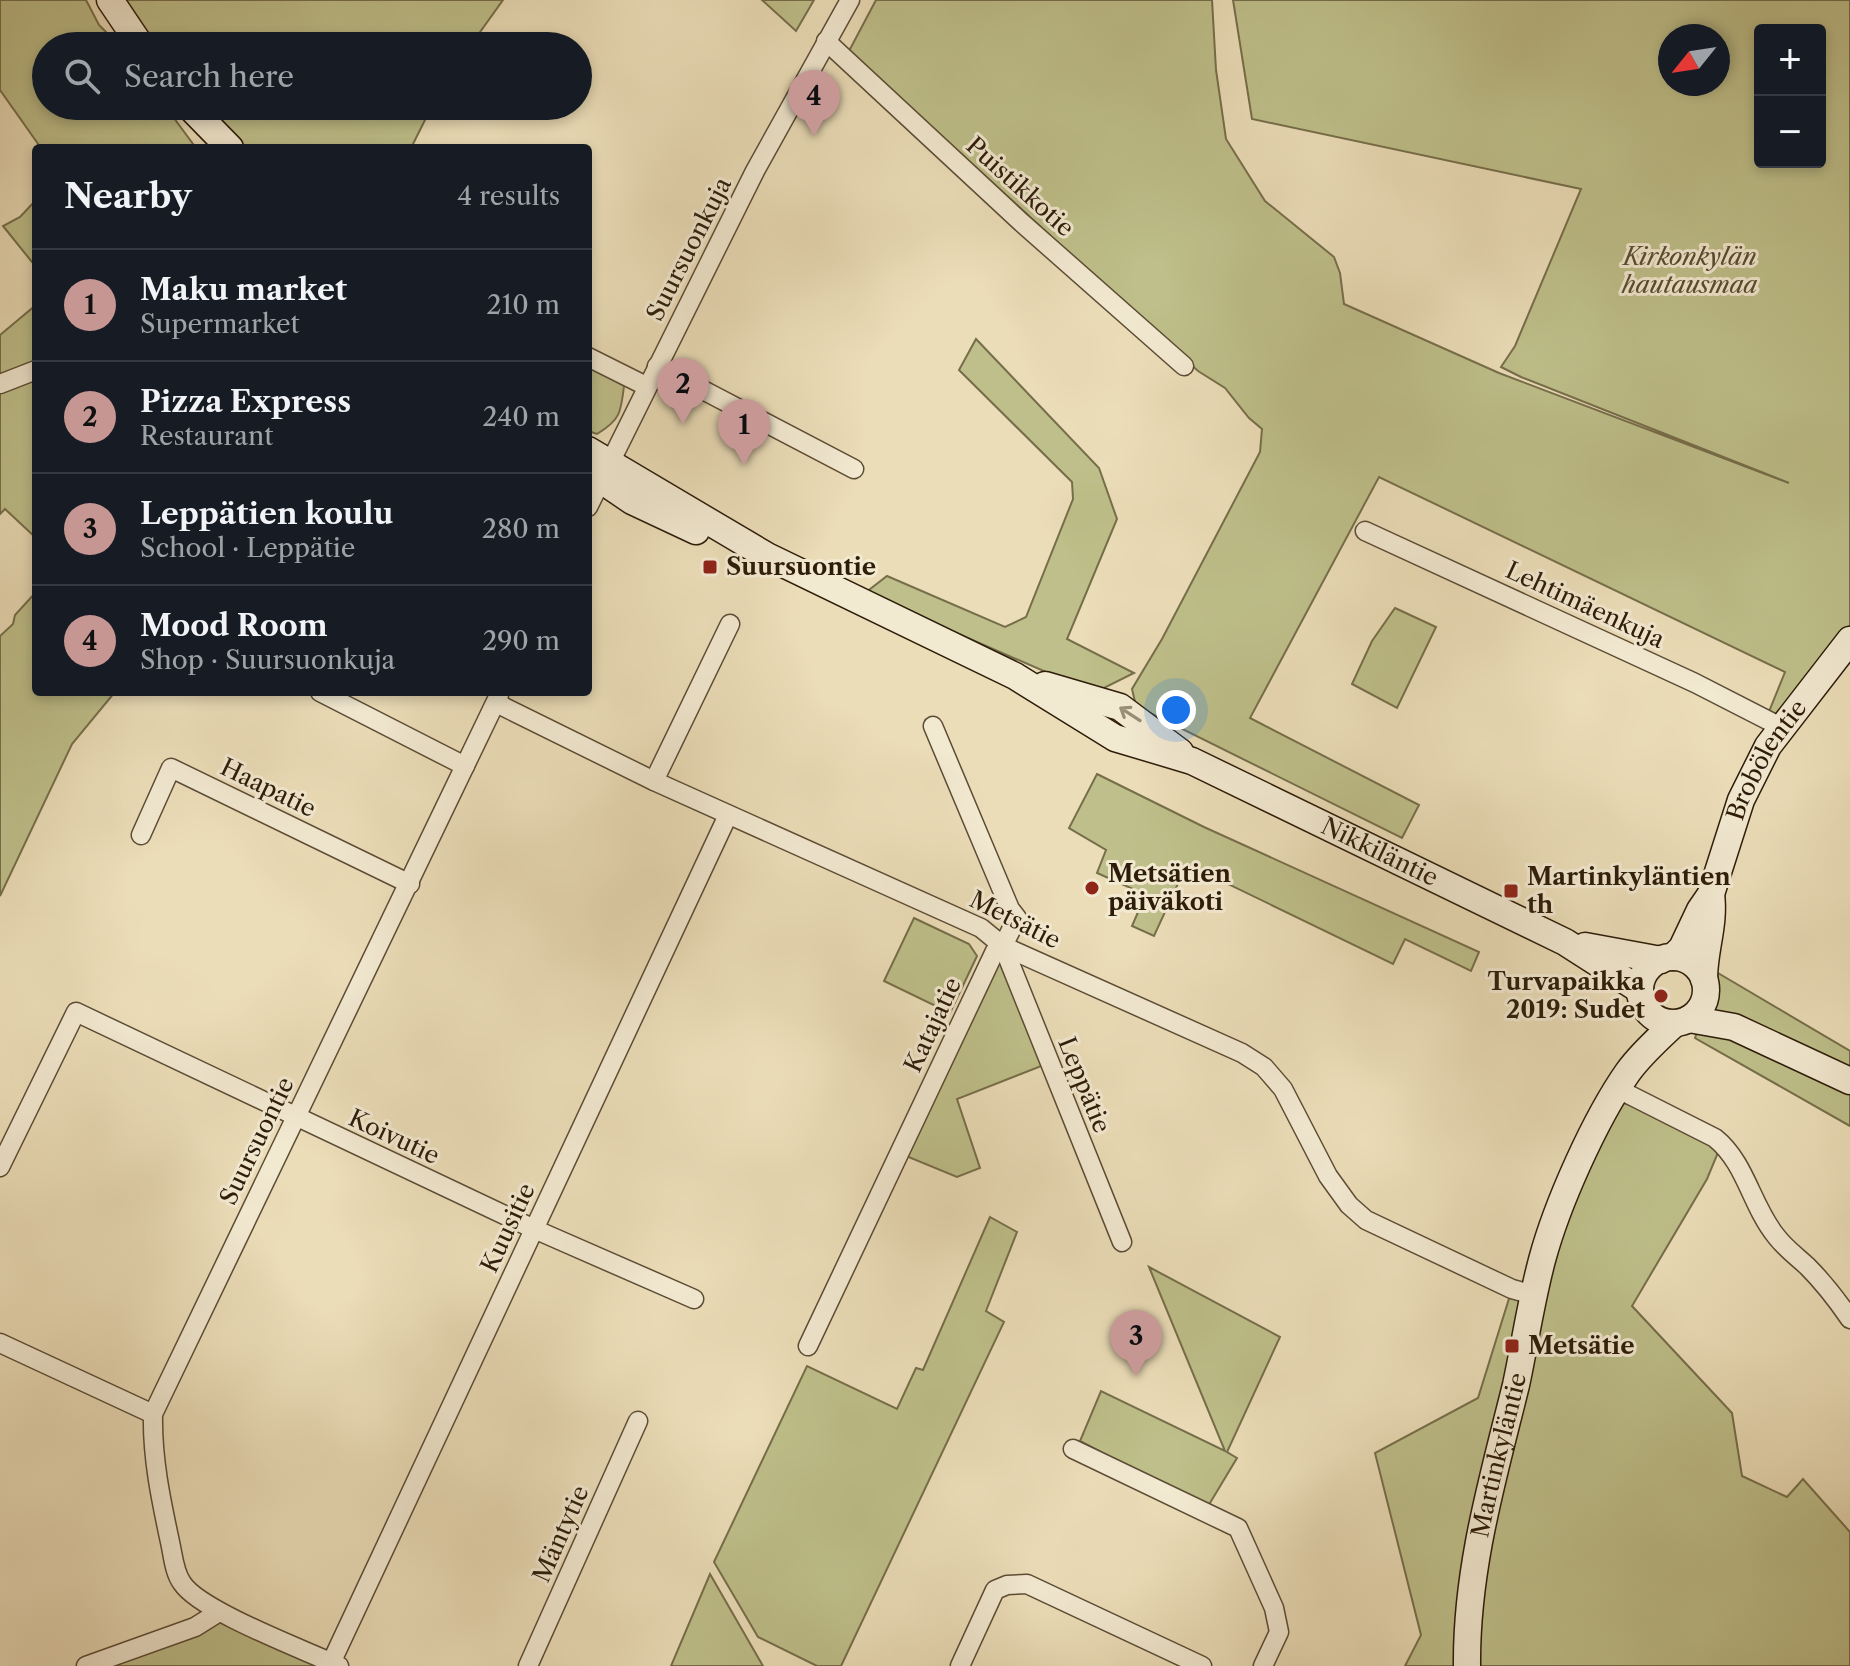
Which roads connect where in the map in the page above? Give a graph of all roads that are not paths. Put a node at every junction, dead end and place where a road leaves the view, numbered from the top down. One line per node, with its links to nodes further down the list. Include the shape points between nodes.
1 (110, 0): 3 (street)
2 (850, 0): 4 (street, Suursuonkuja)
3 (132, 32)
4 (826, 41): 10 (street, Suursuonkuja); 11 (street, Puistikkotie)
5 (191, 120): 7 (street)
6 (203, 120): 8 (street)
7 (207, 144)
8 (226, 144)
9 (592, 359): 14 (street)
10 (657, 366): 14 (street, Suursuonkuja); 16 (street)
11 (1184, 366)
12 (32, 372): 13 (street)
13 (0, 384)
14 (646, 386): 15 (street, Suursuonkuja)
15 (596, 466): 17 (street); 31 (street, Nikkiläntie, via 1015,676 1115,738 1192,761)
16 (854, 469)
17 (592, 486)
18 (1365, 531): 24 (street, Lehtimäenkuja)
19 (730, 624): 26 (street)
20 (1850, 640): 24 (street, Brobölentie)
21 (328, 696): 25 (street)
22 (498, 697): 25 (street, Suursuontie); 26 (street, Metsätie)
23 (933, 726): 32 (street, Katajatie, via 1017,918)
24 (1781, 727): 30 (street, Brobölentie, via 1741,800)
25 (465, 766): 29 (street, Suursuontie)
26 (654, 781): 27 (street, Metsätie)
27 (728, 815): 32 (street, Metsätie, via 981,928); 42 (street, Kuusitie)
28 (141, 835): 29 (street, Haapatie, via 171,768)
29 (410, 884): 40 (street, Suursuontie)
30 (1711, 894): 33 (street, Brobölentie, via 1682,948); 34 (street, Brobölentie, via 1714,917 1704,962)
31 (1565, 942): 33 (street, Nikkiläntie); 35 (street, Nikkiläntie)
32 (1003, 946): 43 (street, Leppätie); 44 (street, Metsätie, via 1264,1067 1283,1089 1342,1198 1357,1213 1413,1244); 48 (street, Katajatie, via 995,951)
33 (1667, 958): 34 (street, via 1692,964); 35 (street, via 1645,972)
34 (1705, 987): 36 (street, via 1703,1004); 37 (street)
35 (1643, 1000): 36 (street, via 1653,1017); 39 (street, Martinkyläntie)
36 (1682, 1022): 37 (street); 39 (street, Martinkyläntie)
37 (1734, 1027): 38 (street)
38 (1850, 1081)
39 (1622, 1082): 44 (street, Martinkyläntie, via 1555,1220); 46 (street, via 1727,1148 1776,1236 1834,1295)
40 (294, 1117): 41 (street, Koivutie, via 76,1012); 42 (street, Koivutie); 49 (street, Suursuontie)
41 (0, 1167)
42 (534, 1229): 45 (street, Koivutie); 53 (street, Kuusitie)
43 (1122, 1242)
44 (1534, 1295): 59 (street, Martinkyläntie, via 1489,1485 1473,1574)
45 (694, 1299)
46 (1850, 1319)
47 (0, 1343): 49 (street)
48 (808, 1346)
49 (153, 1414): 52 (street, Suursuontie, via 153,1445 176,1567 186,1588)
50 (638, 1421): 55 (street, Mäntytie)
51 (1073, 1449): 58 (street, via 1238,1528 1274,1608 1279,1632)
52 (219, 1612): 53 (street, Suursuontie); 54 (street, via 195,1627)
53 (335, 1664)
54 (86, 1666)
55 (528, 1666)
56 (960, 1666): 57 (street, via 995,1590 1027,1584)
57 (1202, 1666)
58 (1263, 1666)
59 (1467, 1666)

